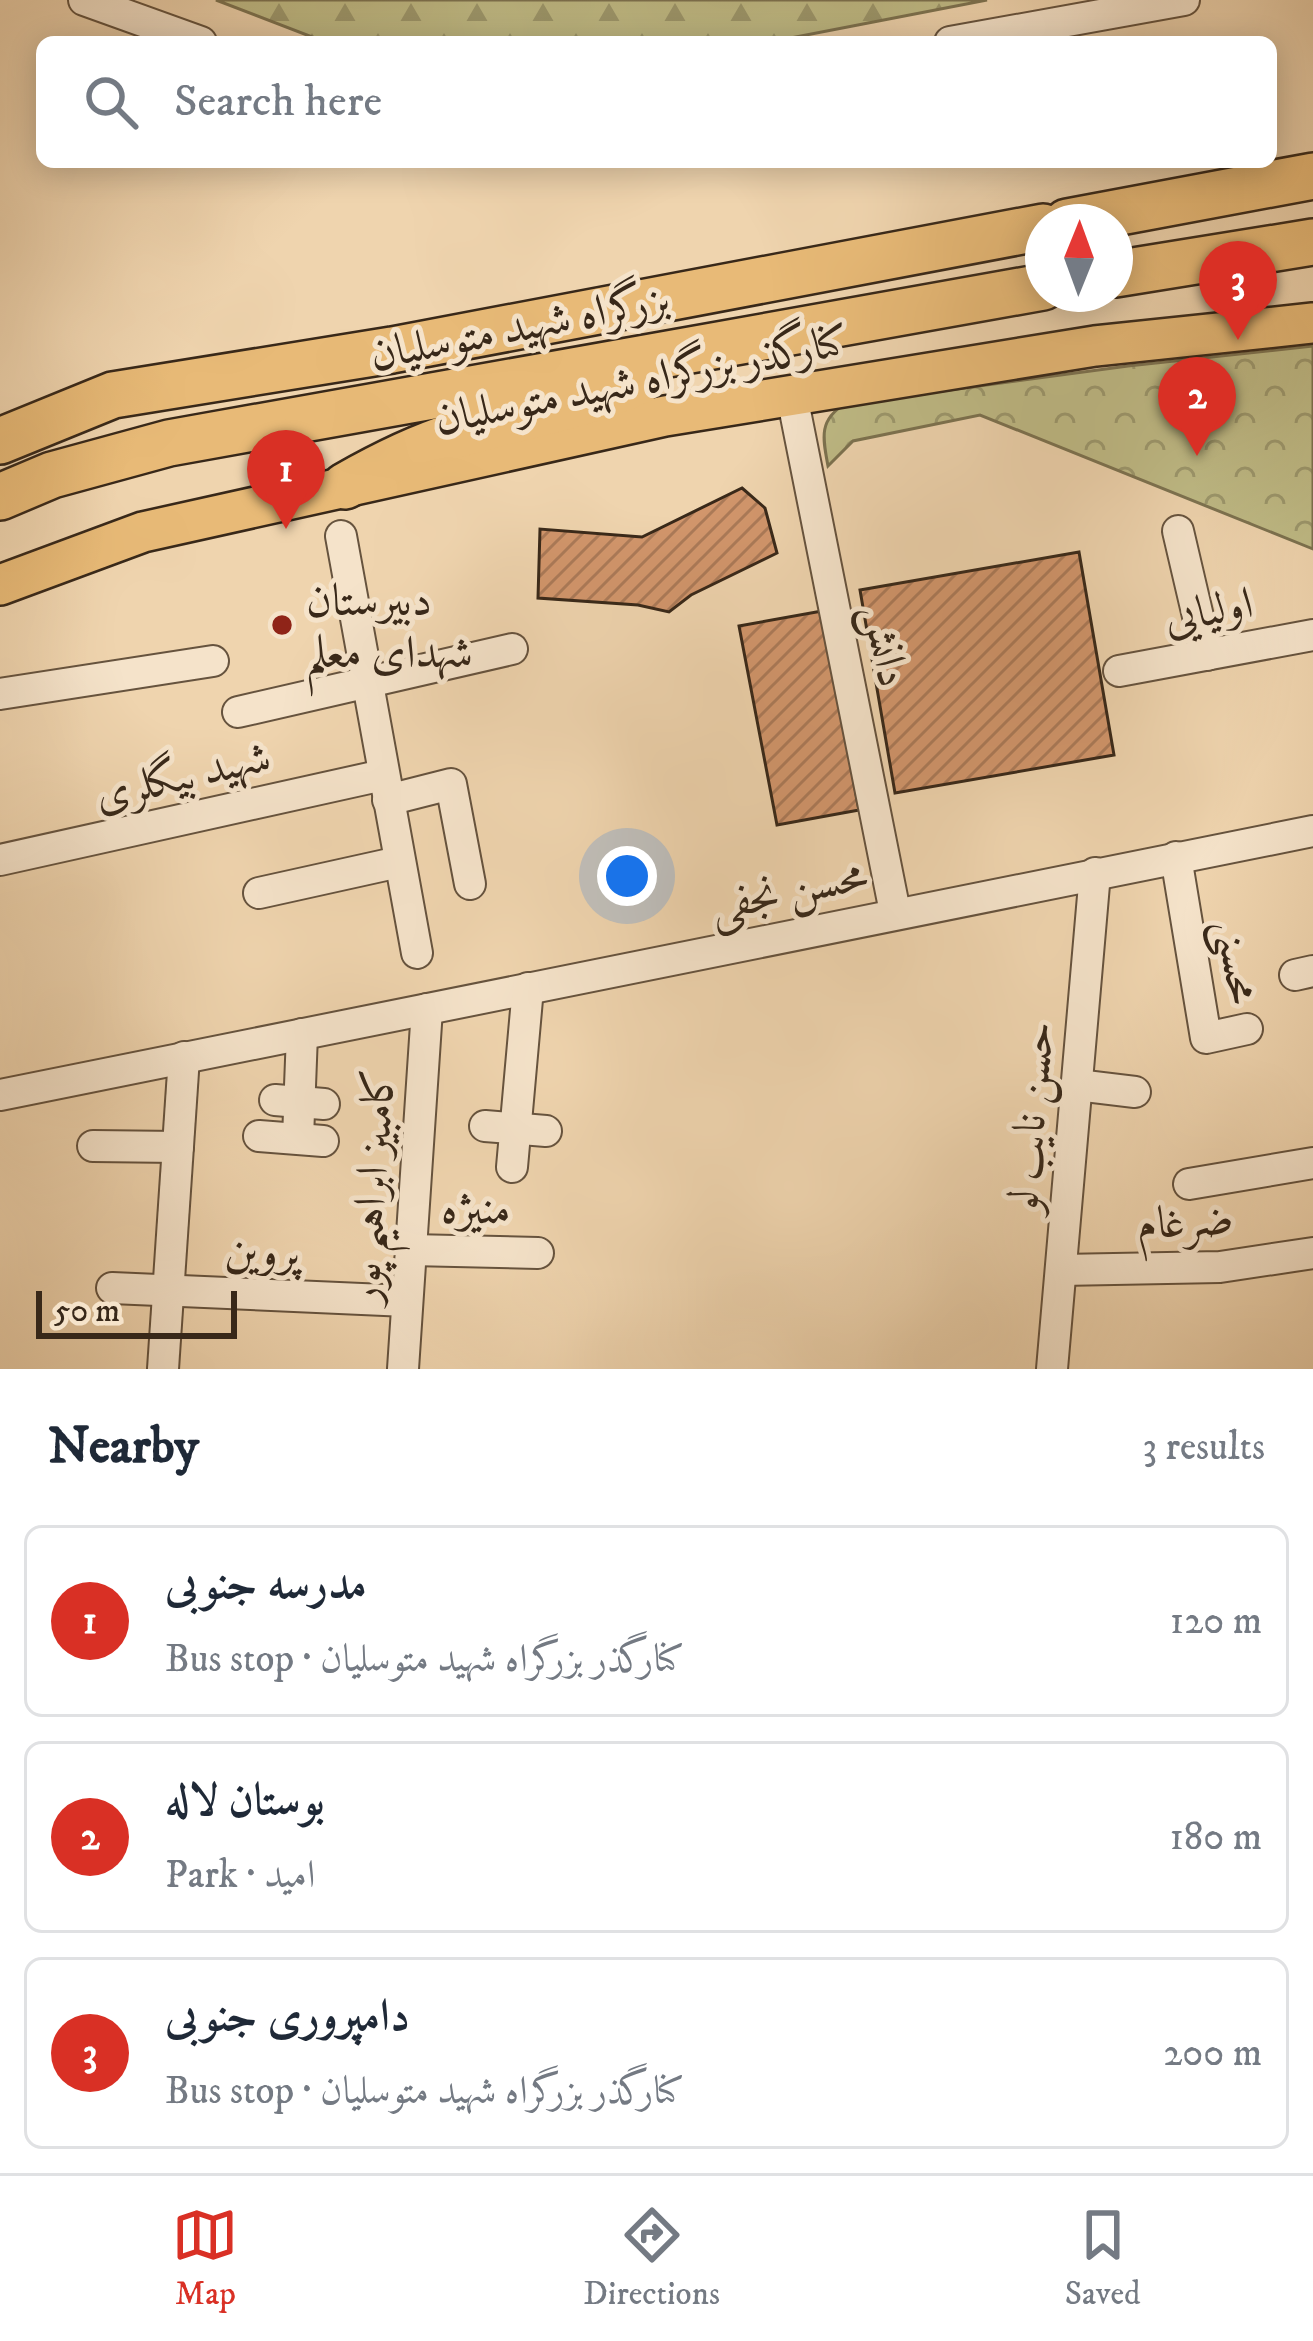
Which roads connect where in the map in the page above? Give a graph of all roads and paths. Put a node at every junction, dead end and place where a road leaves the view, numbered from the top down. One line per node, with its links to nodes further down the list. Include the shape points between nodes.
1 (84, 0): 4 (street)
2 (1184, 0): 3 (street)
3 (1080, 8): 5 (street)
4 (184, 36)
5 (973, 36)
6 (1313, 176): 7 (highway)
7 (1133, 210)
8 (1025, 229): 15 (highway, بزرگراه شهید متوسلیان, via 113,395)
9 (1311, 242): 10 (highway)
10 (1133, 271)
11 (1025, 290): 13 (highway, بزرگراه شهید متوسلیان)
12 (1313, 323): 14 (main road, کنارگذر بزرگراه شهید متوسلیان, via 1095,346)
13 (700, 350): 16 (highway, via 620,389 390,460); 17 (highway, بزرگراه شهید متوسلیان, via 169,443)
14 (792, 396): 16 (main road, کنارگذر بزرگراه شهید متوسلیان); 37 (street, دانش)
15 (0, 441)
16 (345, 486): 20 (main road, کنارگذر بزرگراه شهید متوسلیان, via 143,532)
17 (0, 497)
18 (1178, 531): 23 (street)
19 (340, 536): 26 (street)
20 (0, 585)
21 (1313, 635): 23 (street, اولیایی)
22 (512, 649): 26 (street)
23 (1207, 655): 25 (street, اولیایی)
24 (213, 661): 27 (street)
25 (1119, 671)
26 (366, 685): 28 (street); 29 (street)
27 (0, 694)
28 (238, 712)
29 (385, 788): 32 (street, شهید بیگلری); 33 (street); 35 (street, شهید بیگلری, via 451,784)
30 (1313, 831): 31 (street, محسن نجفی)
31 (1175, 857): 34 (street, محسن نجفی); 41 (street, محسنی, via 1206,1038)
32 (0, 860)
33 (399, 862): 36 (street); 38 (street)
34 (1095, 874): 37 (street, محسن نجفی); 44 (street, حسن نایب لو)
35 (470, 884)
36 (259, 893)
37 (896, 912): 39 (street, محسن نجفی)
38 (417, 953)
39 (528, 988): 40 (street, محسن نجفی); 51 (street)
40 (427, 1009): 42 (street, محسن نجفی); 53 (street, کامبیز ابراهیم پور)
41 (1247, 1029)
42 (302, 1034): 43 (street, محسن نجفی); 47 (street, via 299,1102 310,1140)
43 (184, 1058): 46 (street, محسن نجفی); 49 (street)
44 (1077, 1085): 45 (street); 56 (street, حسن نایب لو)
45 (1135, 1092)
46 (0, 1095)
47 (259, 1136)
48 (93, 1146): 49 (street)
49 (178, 1148): 58 (street)
50 (1313, 1162): 52 (street)
51 (512, 1167)
52 (1189, 1184)
53 (411, 1250): 54 (street, منیژه); 59 (street, کامبیز ابراهیم پور)
54 (538, 1253)
55 (1313, 1253): 56 (street, ضرغام, via 1220,1267)
56 (1061, 1270): 62 (street, حسن نایب لو)
57 (112, 1288): 58 (street, پروین)
58 (168, 1291): 59 (street, پروین); 60 (street)
59 (407, 1301): 61 (street, کامبیز ابراهیم پور)
60 (163, 1369)
61 (403, 1369)
62 (1052, 1369)

